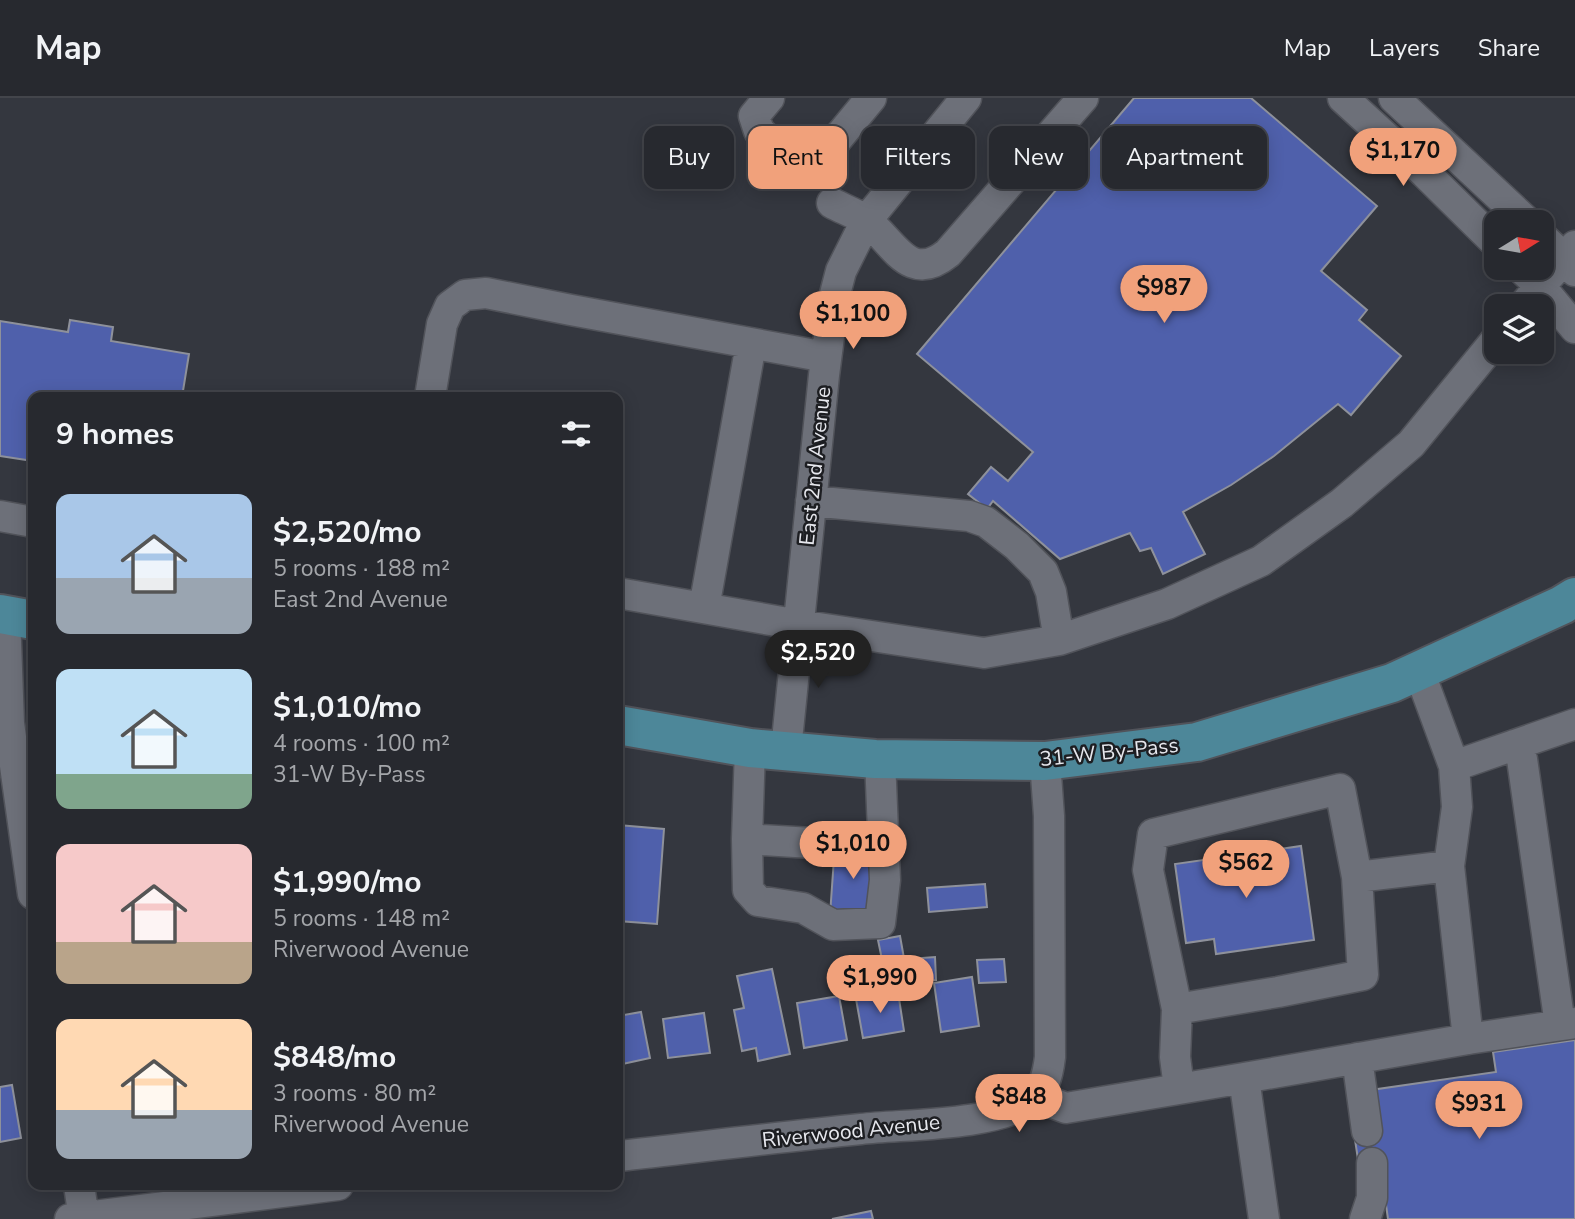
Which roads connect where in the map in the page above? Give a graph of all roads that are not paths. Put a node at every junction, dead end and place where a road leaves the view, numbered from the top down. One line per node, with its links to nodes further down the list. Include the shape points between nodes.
1 (871, 98): 6 (street, via 815,166 802,171 759,131)
2 (966, 98): 9 (street, East 2nd Avenue)
3 (1083, 98): 9 (street, via 936,262 921,265 905,260)
4 (1343, 98): 10 (street)
5 (1394, 98): 8 (street)
6 (762, 107)
7 (832, 203): 9 (street)
8 (1514, 210)
9 (866, 221): 17 (street, East 2nd Avenue, via 841,271)
10 (1484, 231)
11 (1554, 246): 12 (street)
12 (1571, 258): 13 (street)
13 (1528, 286): 14 (street)
14 (1575, 328)
15 (751, 344): 17 (street); 18 (street, via 486,293 465,295 450,306 442,324); 24 (street)
16 (1484, 355): 27 (street, via 1411,444 1342,503 1261,561 1167,604)
17 (826, 357): 19 (street, East 2nd Avenue)
18 (431, 392)
19 (811, 501): 26 (street, East 2nd Avenue); 27 (street, via 969,516 986,522 1043,572)
20 (0, 516): 21 (street)
21 (28, 521)
22 (623, 594): 24 (street)
23 (1575, 597): 28 (main road, 31-W By-Pass)
24 (704, 608): 26 (street)
25 (13, 617): 29 (street)
26 (799, 625): 27 (street, via 984,653); 33 (street, East 2nd Avenue)
27 (1059, 640)
28 (1419, 671): 35 (main road, 31-W By-Pass, via 1197,742); 36 (street)
29 (4, 684): 38 (street)
30 (1575, 724): 32 (street)
31 (623, 725): 33 (main road, 31-W By-Pass)
32 (1514, 745): 36 (street); 43 (street, via 1522,759)
33 (768, 749): 34 (main road, 31-W By-Pass); 37 (street, East 2nd Avenue)
34 (880, 759): 35 (main road, 31-W By-Pass); 37 (street, East 2nd Avenue, via 885,880 880,923 833,925 803,908 758,901 748,890)
35 (1045, 761): 48 (street, via 1051,1033 1049,1067)
36 (1454, 765): 40 (street, via 1457,807)
37 (747, 839): 39 (street)
38 (28, 840)
39 (811, 843)
40 (1449, 866): 41 (street); 44 (street)
41 (1357, 877): 42 (street, via 1363,975); 42 (street, via 1340,789 1153,834 1148,870)
42 (1177, 1009): 47 (street)
43 (1567, 1024): 44 (street)
44 (1468, 1039): 45 (street)
45 (1357, 1058): 46 (street); 49 (street)
46 (1244, 1078): 47 (street); 55 (street)
47 (1179, 1088): 48 (street, via 1066,1108)
48 (1036, 1097): 50 (street, Riverwood Avenue, via 1017,1108 970,1119)
49 (1367, 1131)
50 (623, 1155)
51 (1371, 1163): 56 (street, via 1372,1198)
52 (79, 1190): 54 (street)
53 (300, 1190): 54 (street)
54 (79, 1219)
55 (1264, 1219)
56 (1365, 1219)

